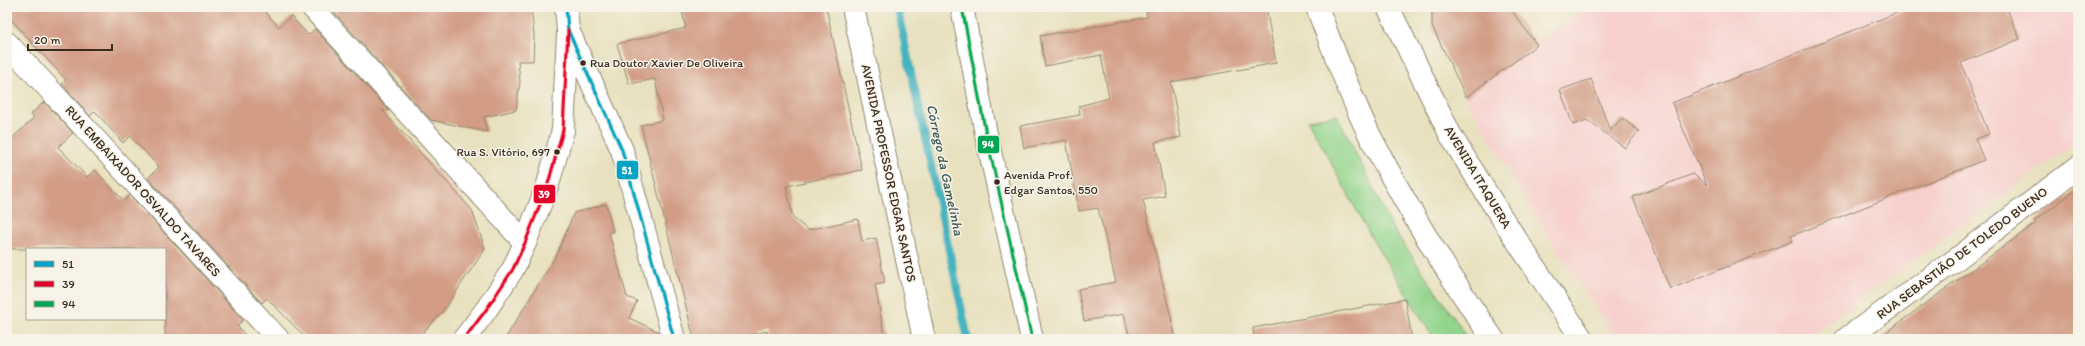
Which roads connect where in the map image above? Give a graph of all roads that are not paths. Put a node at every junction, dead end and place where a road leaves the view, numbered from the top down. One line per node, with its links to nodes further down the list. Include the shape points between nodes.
1 (312, 7): 10 (street)
2 (566, 7): 7 (street)
3 (853, 7): 14 (street, AVENIDA PROFESSOR EDGAR SANTOS)
4 (962, 7): 15 (street, via 986,134)
5 (1317, 7): 16 (street, via 1368,132 1414,218)
6 (1392, 9): 17 (street, AVENIDA ITAQUERA, via 1451,136)
7 (568, 30): 10 (street, via 564,130 548,184); 13 (street, via 622,150)
8 (7, 43): 11 (street, RUA EMBAIXADOR OSVALDO TAVARES)
9 (2078, 167): 18 (street, RUA SEBASTIÃO DE TOLEDO BUENO)
10 (525, 243): 12 (street, via 513,269)
11 (278, 339)
12 (464, 339)
13 (674, 339)
14 (924, 339)
15 (1032, 339)
16 (1493, 339)
17 (1582, 339)
18 (1846, 339)

